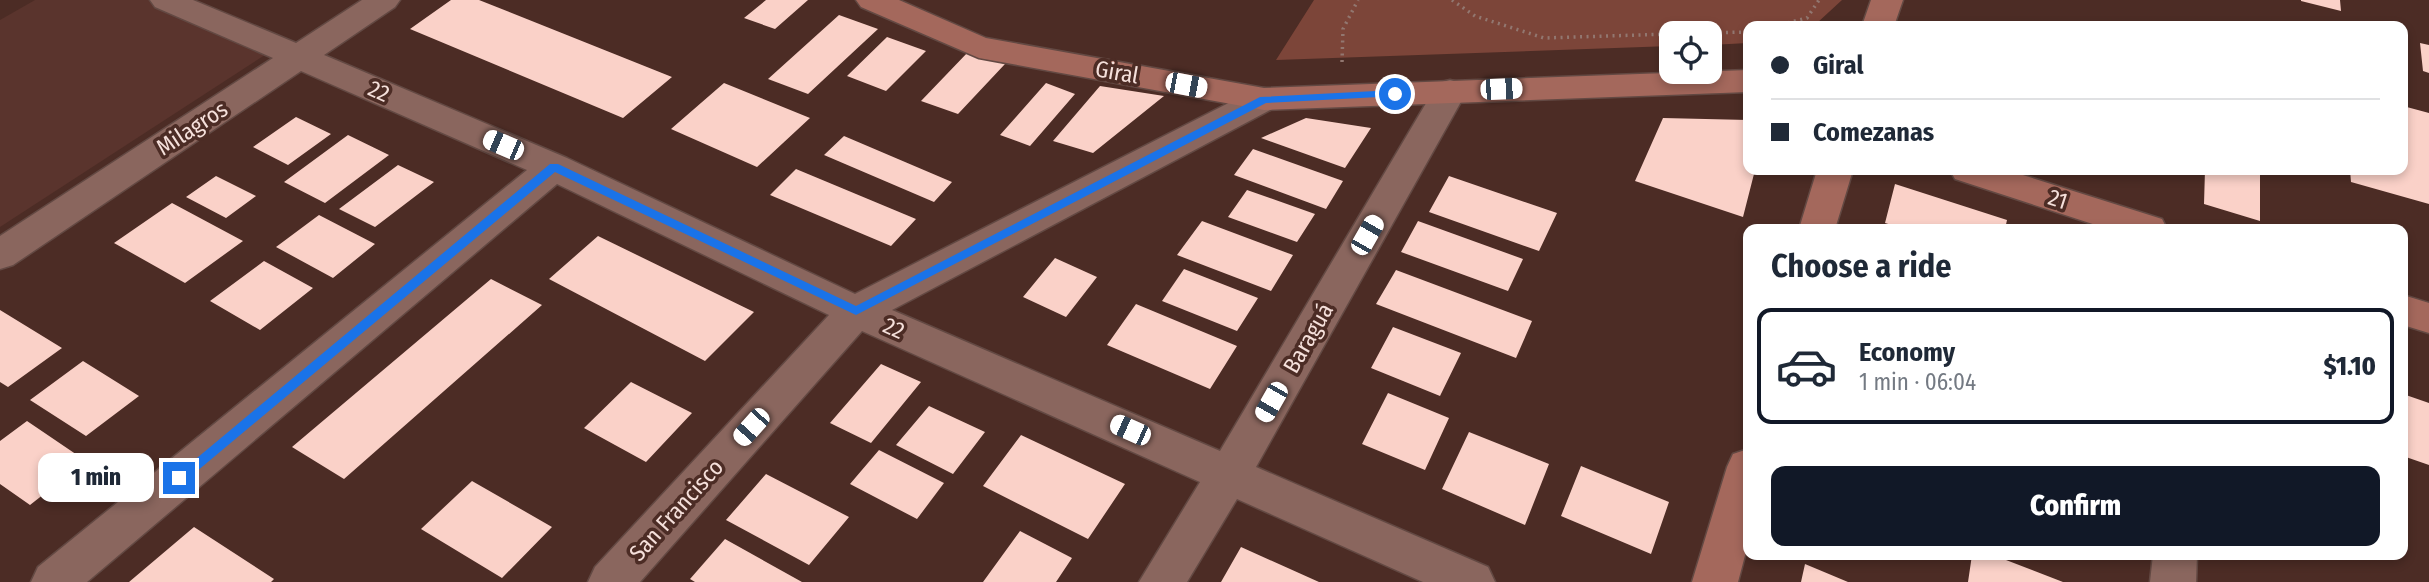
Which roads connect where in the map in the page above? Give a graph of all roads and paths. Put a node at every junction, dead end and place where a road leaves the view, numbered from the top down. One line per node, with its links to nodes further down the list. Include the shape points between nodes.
1 (166, 0): 13 (street, 22)
2 (384, 0): 13 (street, Milagros)
3 (872, 0): 17 (street, Giral, via 979,47)
4 (1358, 0): 16 (path, via 1343,29)
5 (1452, 0): 12 (path, via 1475,16 1544,38)
6 (1819, 0): 8 (path, via 1807,18)
7 (1888, 0): 9 (street)
8 (1795, 21)
9 (1880, 21)
10 (1743, 32): 11 (path)
11 (1722, 33)
12 (1659, 34)
13 (300, 57): 18 (street, 22); 23 (street, Milagros)
14 (1743, 81): 15 (street, Giral)
15 (1450, 91): 16 (street, Giral); 27 (street, Baraguá)
16 (1340, 96): 17 (street, Giral)
17 (1264, 99): 24 (street, San Francisco)
18 (554, 167): 24 (street, 22); 30 (street)
19 (1833, 175): 21 (street)
20 (1983, 175): 22 (street, 21)
21 (1819, 224)
22 (2134, 224)
23 (0, 255)
24 (856, 311): 27 (street, 22); 31 (street, San Francisco)
25 (2408, 312): 26 (street)
26 (2429, 318)
27 (1229, 474): 32 (street, Baraguá); 33 (street, 22)
28 (1743, 484): 34 (street)
29 (2175, 560): 35 (street)
30 (54, 582)
31 (611, 582)
32 (1162, 582)
33 (1472, 582)
34 (1715, 582)
35 (2173, 582)

